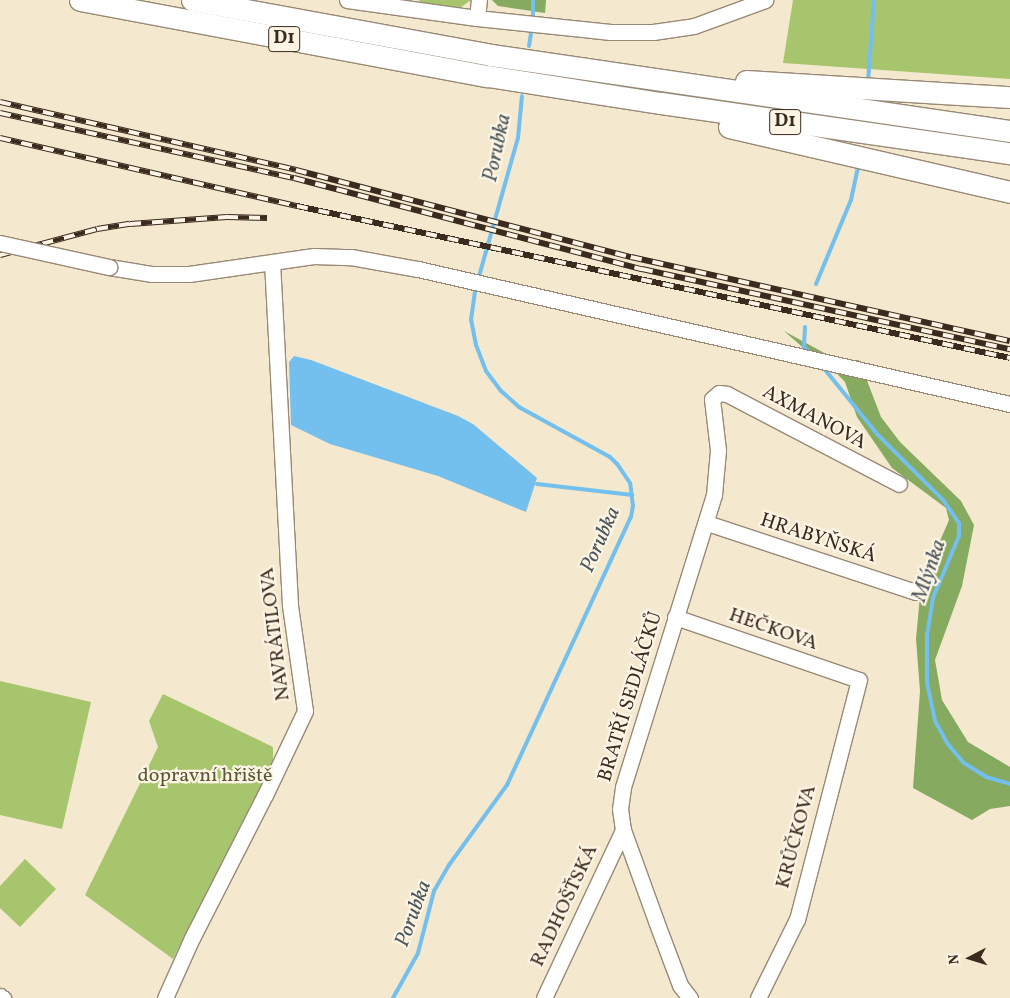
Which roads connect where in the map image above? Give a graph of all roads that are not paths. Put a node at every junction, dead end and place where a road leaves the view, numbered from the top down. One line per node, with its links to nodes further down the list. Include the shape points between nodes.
1 (80, 0): 8 (highway, D1)
2 (192, 0): 7 (highway, D1)
3 (347, 0): 6 (street)
4 (479, 0): 6 (street)
5 (765, 0): 6 (street, via 694,26 653,32 610,32)
6 (476, 18)
7 (564, 66): 9 (highway, via 610,63 757,82); 10 (highway, D1)
8 (561, 87): 11 (highway, D1); 12 (highway, via 647,111 760,133)
9 (1010, 97)
10 (1010, 131)
11 (1010, 153)
12 (1010, 192)
13 (0, 243): 14 (street, bridge, via 152,274 189,274)
14 (272, 263): 16 (street, via 314,256 352,256); 23 (street, NAVRÁTILOVA, via 290,605 305,711)
15 (712, 399): 17 (street, AXMANOVA, via 719,393 727,394); 18 (street, BRATŘÍ SEDLÁČKŮ, via 718,450 714,495)
16 (1010, 404)
17 (899, 484)
18 (706, 523): 19 (street, HRABYŇSKÁ); 20 (street, BRATŘÍ SEDLÁČKŮ)
19 (916, 592)
20 (675, 617): 21 (street, HEČKOVA); 22 (street, BRATŘÍ SEDLÁČKŮ, via 623,786 620,809)
21 (859, 680): 26 (street, KRŮČKOVA, via 797,919)
22 (623, 830): 24 (street, RADHOŠŤSKÁ); 25 (street, BRATŘÍ SEDLÁČKŮ, via 680,985)
23 (165, 998)
24 (544, 998)
25 (690, 998)
26 (758, 998)

